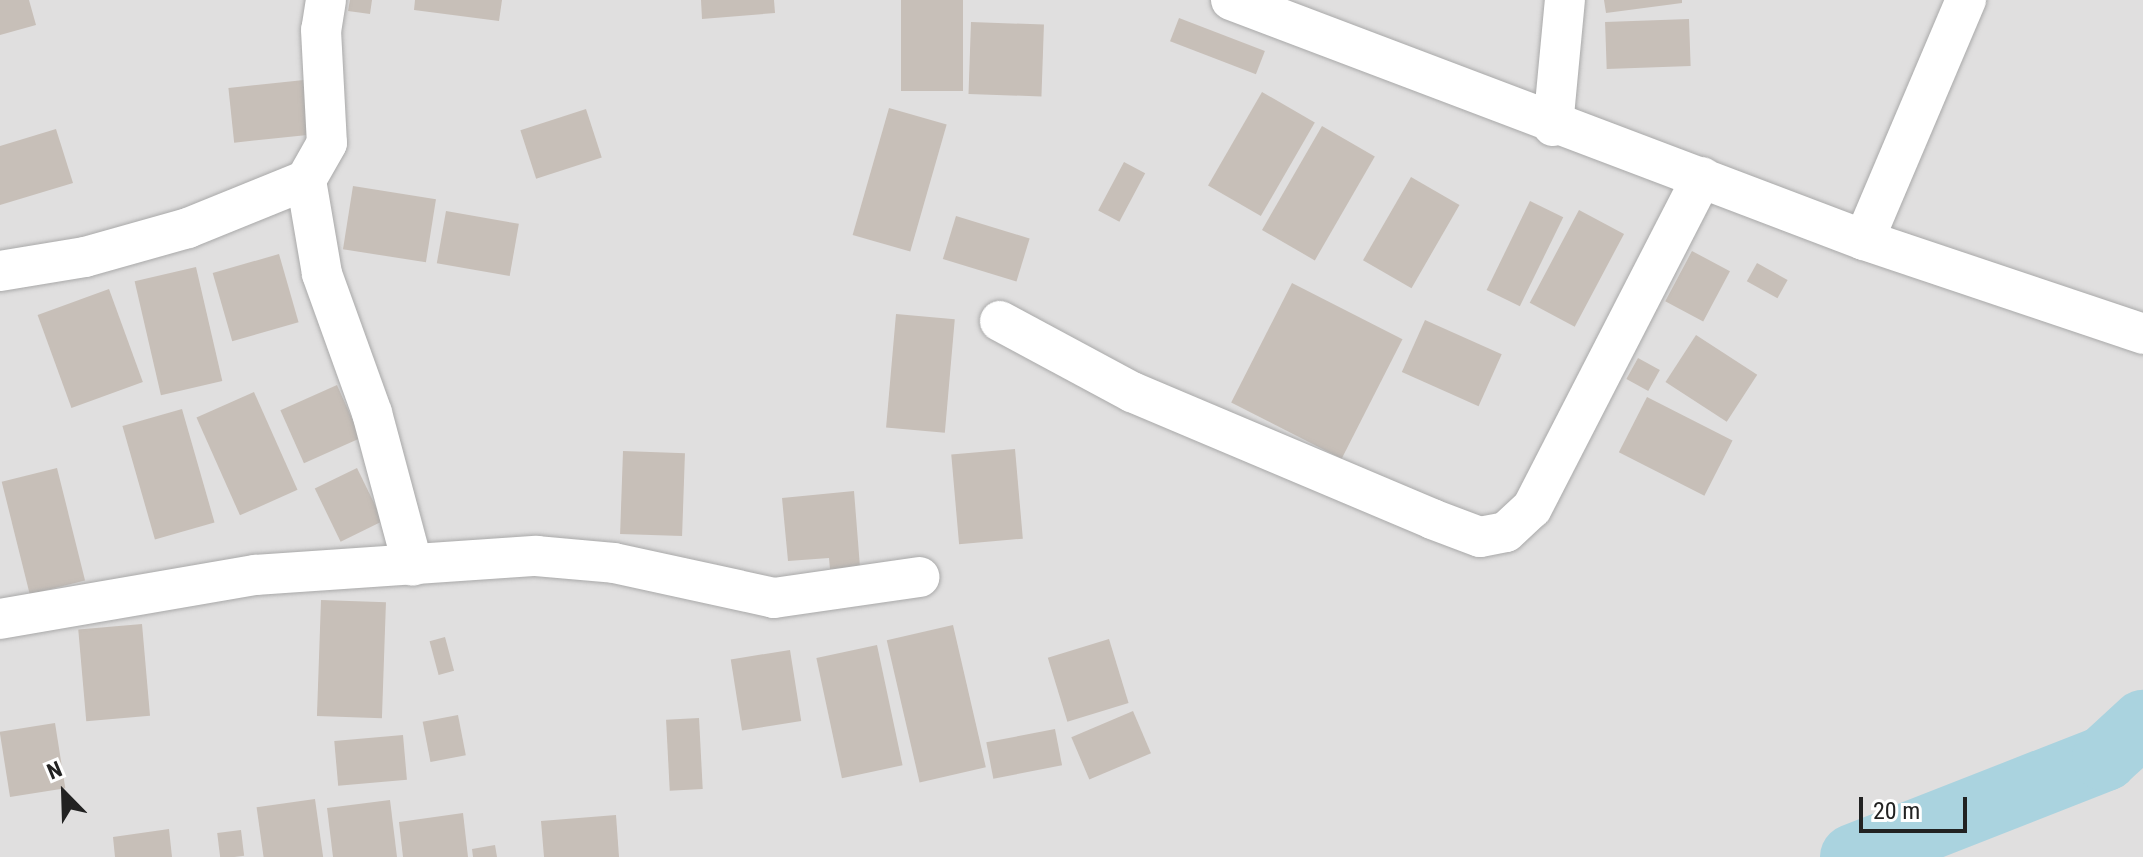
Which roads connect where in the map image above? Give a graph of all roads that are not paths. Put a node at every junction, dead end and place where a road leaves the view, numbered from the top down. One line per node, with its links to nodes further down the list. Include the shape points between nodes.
1 (326, 0): 7 (street, via 321,30 327,143)
2 (1231, 0): 5 (street)
3 (1565, 0): 5 (street)
4 (1966, 0): 8 (street)
5 (1553, 126): 6 (street)
6 (1702, 177): 8 (street); 10 (street, via 1532,508 1506,532 1480,537 1432,519 1132,392)
7 (306, 180): 9 (street, via 188,228 85,257); 12 (street, via 322,274 372,413)
8 (1864, 240): 11 (street)
9 (0, 271)
10 (1000, 321)
11 (2143, 334)
12 (413, 566): 13 (street, via 552,558 614,563 774,598); 14 (street, via 255,575)
13 (919, 577)
14 (0, 619)

